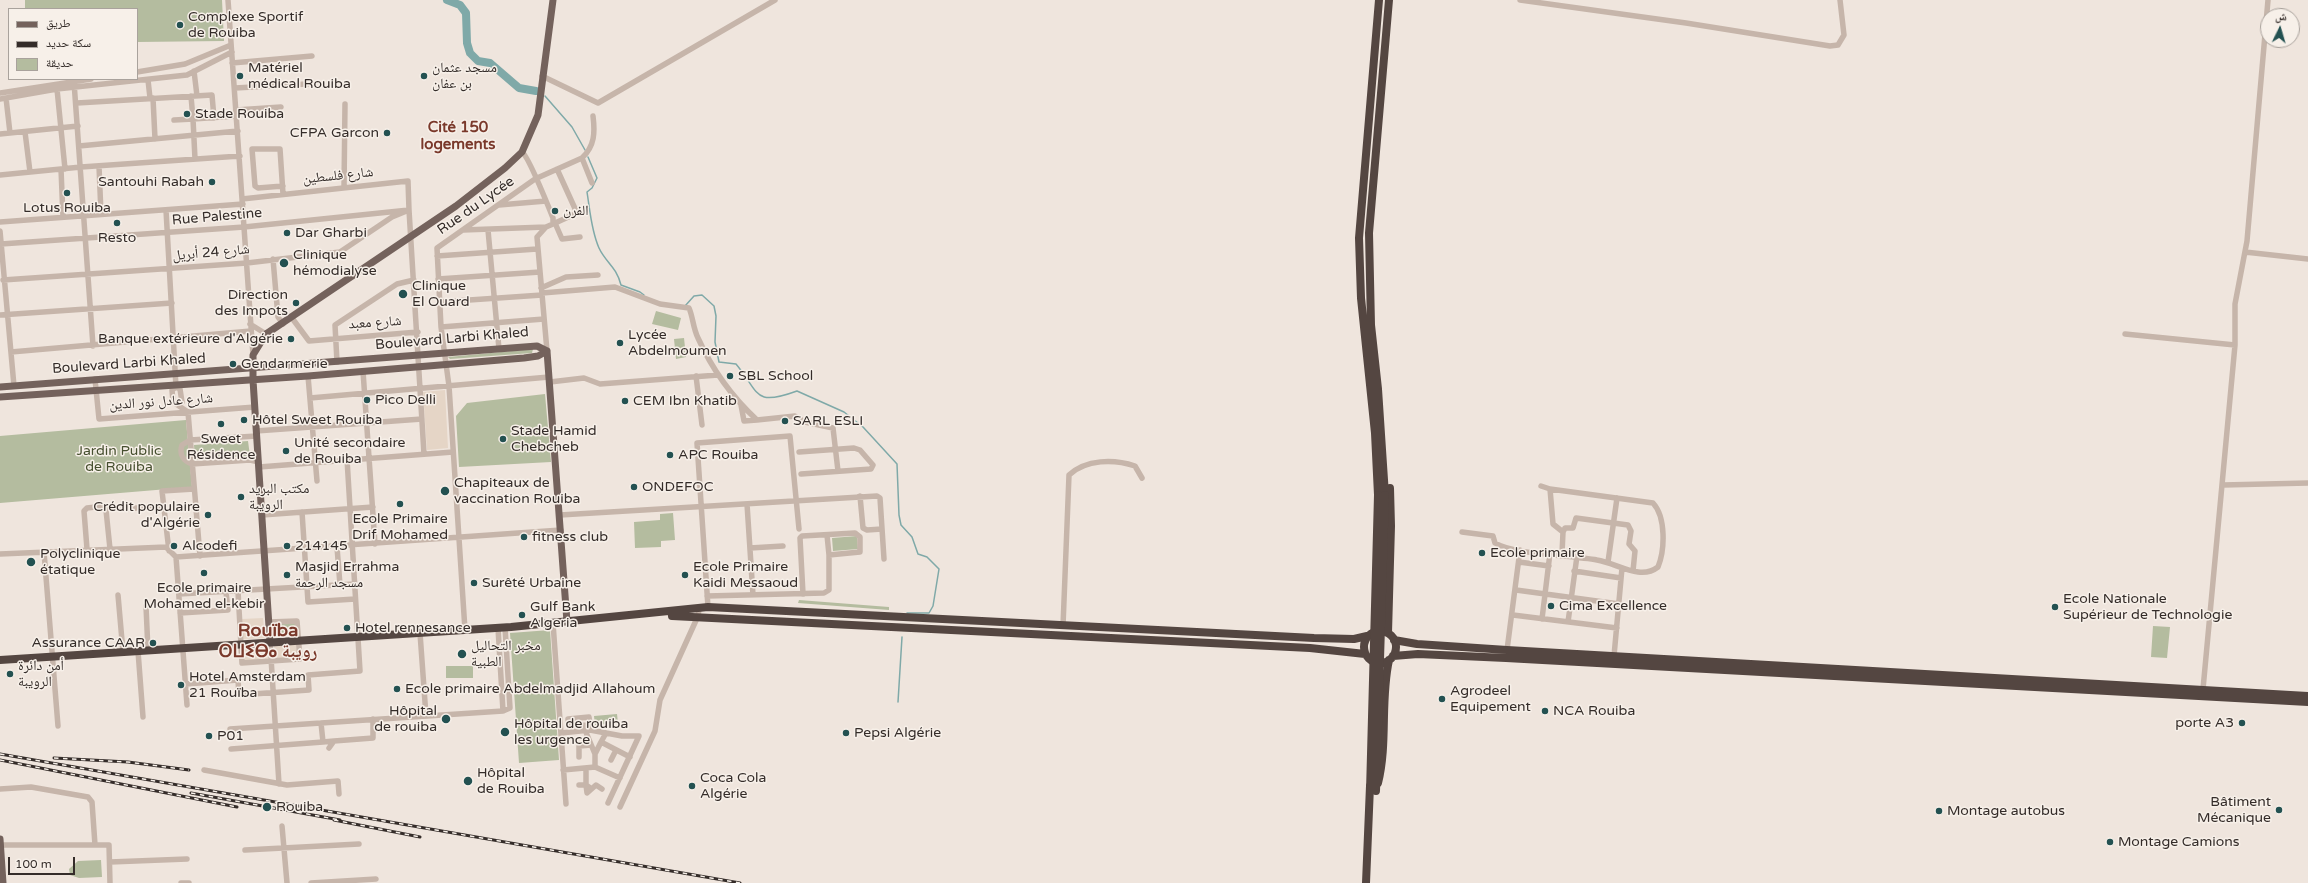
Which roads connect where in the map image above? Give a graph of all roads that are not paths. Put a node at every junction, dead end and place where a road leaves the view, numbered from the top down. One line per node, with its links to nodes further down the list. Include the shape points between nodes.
1 (228, 0): 9 (street)
2 (553, 0): 15 (main road)
3 (775, 0): 15 (street, via 598,103)
4 (1379, 0): 153 (highway, via 1359,238 1363,321)
5 (1389, 0): 153 (highway, via 1368,271)
6 (1520, 0): 7 (street, via 1830,46 1838,45 1844,35)
7 (1840, 0)
8 (2268, 0): 80 (street)
9 (231, 45): 10 (street); 14 (street, via 185,64)
10 (232, 52): 12 (street); 13 (street)
11 (312, 56): 12 (street)
12 (232, 63): 20 (street)
13 (194, 71): 17 (street, via 187,75); 23 (street)
14 (138, 72)
15 (542, 76): 43 (main road, via 538,115)
16 (88, 80): 18 (street)
17 (148, 80): 18 (street); 24 (street)
18 (74, 84): 21 (street); 22 (street); 26 (street)
19 (307, 84): 20 (street)
20 (235, 88): 29 (street)
21 (57, 89): 25 (street); 35 (street)
22 (0, 93)
23 (194, 96): 24 (street); 31 (street, via 212,95); 32 (street)
24 (152, 98): 26 (street); 41 (street)
25 (3, 99): 38 (street)
26 (77, 103): 34 (street)
27 (345, 104): 56 (street)
28 (281, 107): 29 (street)
29 (237, 113): 31 (street); 36 (street)
30 (593, 116): 45 (street, Rue du Lycée, via 594,140)
31 (214, 118): 32 (street)
32 (193, 119): 33 (street); 40 (street)
33 (174, 120)
34 (78, 126): 35 (street); 42 (street)
35 (61, 127): 37 (street); 49 (street)
36 (238, 131): 40 (street); 44 (street)
37 (25, 132): 38 (street); 51 (street)
38 (10, 133): 39 (street)
39 (0, 134)
40 (194, 136): 41 (street); 46 (street)
41 (156, 139): 42 (street)
42 (79, 146): 48 (street)
43 (522, 152): 53 (street, via 527,156); 74 (main road, via 456,206)
44 (240, 156): 46 (street); 58 (street)
45 (582, 158): 50 (street, Rue du Lycée); 54 (street)
46 (195, 159): 47 (street)
47 (99, 166): 48 (street); 63 (street)
48 (81, 167): 49 (street); 64 (street)
49 (63, 169): 51 (street); 65 (street)
50 (557, 169): 53 (street, Rue du Lycée); 67 (street, via 577,213)
51 (30, 172): 52 (street)
52 (0, 175)
53 (535, 179): 59 (street); 60 (street, Rue du Lycée)
54 (592, 183)
55 (283, 186): 55 (street, via 280,149 252,149 255,186); 57 (street)
56 (344, 188): 57 (street, شارع فلسطين); 62 (street, شارع فلسطين, via 408,181)
57 (283, 194): 58 (street, شارع فلسطين)
58 (243, 201): 61 (street, شارع فلسطين); 68 (street)
59 (546, 201): 60 (street); 67 (street)
60 (498, 205): 70 (street, Rue du Lycée)
61 (166, 210): 63 (street, شارع فلسطين); 73 (street)
62 (409, 210): 68 (street, Rue Palestine); 74 (street); 82 (street, شارع 24 أبريل, via 392,217 340,252)
63 (101, 214): 64 (street, شارع فلسطين)
64 (83, 216): 65 (street, شارع فلسطين); 76 (street)
65 (63, 217): 66 (street, شارع فلسطين)
66 (0, 222)
67 (554, 224): 69 (street); 75 (street, via 562,240)
68 (244, 227): 73 (street, Rue Palestine); 84 (street)
69 (546, 227): 71 (street); 78 (street, via 537,237)
70 (462, 230): 71 (street); 81 (street, Rue du Lycée, via 437,248)
71 (488, 230): 79 (street)
72 (0, 231): 77 (street)
73 (167, 233): 76 (street, Rue Palestine); 85 (street)
74 (412, 236): 92 (street); 100 (main road)
75 (580, 237)
76 (84, 238): 77 (street, Rue Palestine); 87 (street)
77 (1, 244): 91 (street)
78 (537, 248): 79 (street); 86 (street)
79 (490, 252): 81 (street); 88 (street)
80 (2245, 252): 83 (street); 112 (street, via 2235,304)
81 (437, 256): 90 (street, Rue du Lycée)
82 (273, 259): 84 (street, شارع 24 أبريل); 104 (street, via 278,317)
83 (2308, 259)
84 (247, 263): 85 (street, شارع 24 أبريل); 103 (street)
85 (170, 268): 87 (street, شارع 24 أبريل); 96 (street)
86 (540, 272): 88 (street); 93 (street)
87 (88, 273): 91 (street, شارع 24 أبريل); 97 (street)
88 (492, 275): 90 (street); 94 (street)
89 (598, 275): 93 (street, via 566,277)
90 (438, 279): 95 (street, Rue du Lycée)
91 (3, 280): 98 (street)
92 (414, 280): 107 (street); 111 (street, via 397,284 335,325)
93 (542, 292): 94 (street); 101 (street); 126 (street, via 615,287 660,304 688,308 697,337)
94 (494, 298): 95 (street); 102 (street)
95 (440, 302): 105 (street, Rue du Lycée)
96 (172, 303): 97 (street); 110 (street)
97 (91, 310): 98 (street); 113 (street)
98 (7, 315): 99 (street); 116 (street)
99 (0, 316)
100 (292, 318): 104 (main road); 111 (street, شارع معبد, via 309,341)
101 (544, 319): 102 (street); 115 (street)
102 (497, 322): 105 (street); 114 (street)
103 (250, 324): 106 (street); 108 (street)
104 (283, 324): 108 (main road)
105 (441, 327): 117 (street, Rue du Lycée)
106 (251, 331): 110 (street); 118 (street)
107 (418, 332): 111 (street, شارع معبد); 119 (street)
108 (266, 334): 118 (main road)
109 (2125, 334): 112 (street)
110 (175, 338): 113 (street); 125 (street)
111 (335, 338): 120 (street)
112 (2235, 344): 167 (street)
113 (93, 346): 116 (street)
114 (499, 349): 115 (main road, Boulevard Larbi Khaled, via 537,346); 117 (main road, Boulevard Larbi Khaled)
115 (547, 351): 121 (main road, Boulevard Larbi Khaled, via 538,356); 130 (main road)
116 (10, 352): 133 (street)
117 (444, 353): 119 (main road, Boulevard Larbi Khaled); 121 (street, Rue du Lycée)
118 (253, 355): 123 (main road)
119 (419, 355): 120 (main road, Boulevard Larbi Khaled); 122 (street)
120 (337, 362): 123 (main road, Boulevard Larbi Khaled)
121 (445, 363): 122 (main road, Boulevard Larbi Khaled); 134 (street, Rue du Lycée)
122 (419, 365): 124 (main road, Boulevard Larbi Khaled); 136 (street)
123 (253, 368): 125 (main road, Boulevard Larbi Khaled); 131 (main road)
124 (363, 370): 127 (main road, Boulevard Larbi Khaled); 138 (street)
125 (176, 373): 129 (main road, Boulevard Larbi Khaled); 132 (street)
126 (718, 374): 128 (street); 142 (street)
127 (308, 376): 131 (main road, Boulevard Larbi Khaled); 140 (street)
128 (696, 376): 130 (street, via 600,384 584,378); 148 (street)
129 (95, 379): 133 (main road, Boulevard Larbi Khaled); 137 (street)
130 (550, 379): 134 (street); 182 (main road)
131 (253, 380): 132 (main road, Boulevard Larbi Khaled); 143 (main road)
132 (176, 385): 137 (main road, Boulevard Larbi Khaled); 141 (street, via 172,390 172,397 173,402); 141 (street, via 182,393 182,402)
133 (14, 386): 135 (main road, Boulevard Larbi Khaled)
134 (449, 386): 136 (street); 154 (street, Rue du Lycée)
135 (0, 387)
136 (420, 388): 138 (street); 145 (street)
137 (96, 390): 139 (main road, Boulevard Larbi Khaled); 144 (street, شارع عادل نور الدين, via 99,419)
138 (365, 393): 140 (street); 147 (street)
139 (0, 397)
140 (310, 398): 149 (street)
141 (177, 404): 144 (street)
142 (741, 405): 146 (street); 146 (street, via 744,421)
143 (254, 407): 144 (street, شارع عادل نور الدين); 150 (main road)
144 (188, 412): 151 (street)
145 (422, 419): 147 (street); 156 (street)
146 (757, 420): 152 (street, via 795,416 809,424 831,427 834,430)
147 (367, 423): 149 (street); 157 (street)
148 (702, 425)
149 (312, 427): 150 (street); 159 (street)
150 (256, 433): 151 (street); 161 (main road)
151 (190, 440): 160 (street); 160 (street, via 182,445 181,453 184,459)
152 (836, 449): 155 (street); 162 (street); 162 (street, via 857,449 873,465 871,469)
153 (1380, 450): 251 (highway, via 1388,462 1391,526); 252 (highway); 309 (highway, bridge, via 1382,495)
154 (453, 452): 156 (street); 190 (street, Rue du Lycée)
155 (799, 452)
156 (424, 454): 157 (street)
157 (369, 457): 158 (street); 177 (street)
158 (347, 459): 159 (street); 178 (street)
159 (315, 462): 161 (street); 165 (street)
160 (192, 464): 161 (street, via 250,460); 169 (street)
161 (259, 465): 181 (main road)
162 (838, 471): 163 (street)
163 (801, 474)
164 (1142, 478): 246 (street, via 1135,466 1122,463 1087,464 1069,475)
165 (317, 481)
166 (2308, 483): 167 (street)
167 (2223, 485): 270 (street)
168 (1541, 486): 170 (street)
169 (194, 489): 175 (street, via 162,491); 207 (street)
170 (1550, 489): 172 (street); 188 (street, via 1553,524)
171 (860, 496): 173 (street); 185 (street, via 864,528); 185 (street, via 880,498)
172 (1618, 498): 183 (street); 216 (street, via 1653,503 1662,517 1661,560 1658,567 1647,573)
173 (796, 500): 174 (street); 176 (street, via 789,435 697,443); 184 (street)
174 (747, 504): 176 (street); 195 (street)
175 (164, 506): 179 (street); 200 (street)
176 (701, 506): 182 (street); 230 (street)
177 (373, 507): 178 (street); 191 (street)
178 (349, 508): 180 (street); 192 (street)
179 (123, 509)
180 (302, 512): 181 (street); 198 (street)
181 (262, 515): 201 (main road)
182 (560, 515): 186 (main road)
183 (1613, 522): 188 (street, via 1576,518 1573,528 1566,528); 212 (street); 216 (street, via 1630,526 1629,544 1635,551)
184 (799, 529)
185 (882, 529): 210 (street)
186 (561, 530): 190 (street); 243 (main road)
187 (1462, 532): 199 (street, via 1489,534 1497,544 1512,550)
188 (1562, 532): 205 (street)
189 (827, 535): 206 (street); 206 (street, via 855,533 860,537 861,550 858,553); 226 (street, via 800,538)
190 (458, 538): 191 (street); 249 (street, Rue du Lycée)
191 (375, 544): 192 (street)
192 (352, 546): 194 (street); 218 (street)
193 (783, 546): 195 (street)
194 (337, 547): 198 (street); 219 (street)
195 (750, 548): 229 (street)
196 (87, 549): 197 (street); 197 (street, via 84,511 87,508 104,506); 202 (street)
197 (110, 549): 200 (street, via 155,546 166,547)
198 (304, 549): 201 (street); 220 (street)
199 (1520, 550): 203 (street); 211 (street)
200 (168, 551): 209 (street)
201 (264, 551): 207 (street); 221 (main road)
202 (44, 552): 204 (street); 264 (street)
203 (1550, 553): 205 (street); 213 (street)
204 (0, 554)
205 (1562, 554): 208 (street)
206 (829, 555): 226 (street, via 829,590 824,593)
207 (200, 556): 209 (street)
208 (1576, 556): 212 (street); 215 (street)
209 (176, 557): 225 (street)
210 (884, 559)
211 (1519, 562): 213 (street); 222 (street)
212 (1608, 562): 214 (street)
213 (1549, 566): 227 (street)
214 (1622, 568): 216 (street); 217 (street)
215 (1574, 571): 217 (street); 231 (street)
216 (1634, 571)
217 (1621, 578): 233 (street)
218 (354, 584): 219 (street); 232 (street)
219 (340, 585): 220 (street)
220 (306, 587): 221 (street); 232 (street, via 308,602)
221 (266, 589): 223 (street); 242 (main road)
222 (1516, 590): 227 (street); 239 (street)
223 (238, 591): 224 (street); 257 (street)
224 (226, 592): 225 (street); 238 (street, via 228,610)
225 (178, 594): 238 (street)
226 (803, 594): 229 (street)
227 (1546, 594): 231 (street); 241 (street)
228 (118, 595): 262 (street)
229 (753, 595): 230 (street)
230 (707, 596): 235 (street)
231 (1571, 597): 233 (street); 244 (street)
232 (355, 599): 253 (street)
233 (1619, 604): 248 (street)
234 (146, 606): 259 (street)
235 (708, 607): 236 (highway); 237 (highway)
236 (751, 609): 240 (highway); 246 (highway)
237 (698, 612): 240 (highway); 243 (highway); 313 (street, via 660,700 655,731)
238 (180, 613): 258 (street)
239 (1513, 614): 241 (street); 260 (street)
240 (751, 618): 265 (highway, via 1310,648)
241 (1542, 619): 244 (street)
242 (269, 622): 254 (street, via 297,620); 256 (main road)
243 (567, 622): 245 (highway)
244 (1568, 622): 248 (street)
245 (553, 623): 247 (highway); 285 (street)
246 (1063, 626): 252 (highway, via 1314,638 1354,639)
247 (501, 627): 249 (highway); 275 (street); 275 (street, via 510,708)
248 (1617, 628): 263 (street)
249 (464, 630): 250 (highway)
250 (420, 633): 253 (highway); 276 (street)
251 (1388, 633): 252 (highway, via 1380,631); 255 (highway)
252 (1369, 635): 265 (highway, via 1364,645)
253 (358, 637): 254 (highway); 271 (street, via 360,671 308,675 309,690)
254 (299, 640): 256 (highway); 268 (street, via 300,659)
255 (1394, 640): 260 (highway); 266 (highway, via 1396,648)
256 (270, 642): 257 (highway); 268 (street)
257 (241, 644): 258 (highway); 268 (street, via 242,663)
258 (183, 648): 259 (highway); 269 (street)
259 (148, 650): 261 (highway)
260 (1507, 650): 263 (highway)
261 (138, 651): 262 (highway); 277 (street)
262 (123, 652): 264 (highway)
263 (1614, 656): 270 (highway)
264 (53, 657): 267 (highway); 281 (street)
265 (1367, 657): 266 (highway, via 1377,663); 309 (highway, via 1367,765)
266 (1391, 658): 273 (highway, via 1418,654); 309 (highway, via 1386,676 1382,765)
267 (0, 660)
268 (271, 661): 271 (street)
269 (186, 684): 271 (street, via 238,680 239,695); 274 (street)
270 (2203, 690): 272 (highway)
271 (274, 694): 282 (street)
272 (2308, 696)
273 (2308, 702)
274 (188, 705)
275 (504, 711): 276 (street)
276 (426, 716): 279 (street)
277 (143, 717)
278 (579, 718): 284 (street); 284 (street, via 589,717 590,724); 284 (street, via 568,719 569,726)
279 (373, 719): 280 (street); 287 (street, via 372,738)
280 (321, 723): 282 (street); 288 (street)
281 (58, 726)
282 (276, 726): 283 (street); 291 (street)
283 (230, 729)
284 (582, 729): 285 (street); 286 (street); 290 (street)
285 (561, 733): 302 (street)
286 (606, 733): 289 (street); 297 (street, via 639,736)
287 (334, 741): 288 (street); 292 (street)
288 (323, 742): 291 (street)
289 (601, 742): 294 (street); 295 (street)
290 (591, 745): 295 (street); 296 (street, via 579,746)
291 (277, 746): 293 (street); 304 (street)
292 (329, 748)
293 (231, 749)
294 (616, 750): 297 (street); 298 (street)
295 (595, 754): 299 (street)
296 (580, 757)
297 (630, 757): 303 (street)
298 (611, 760)
299 (596, 767): 300 (street); 303 (street)
300 (586, 768): 302 (street); 306 (street)
301 (204, 770): 304 (street)
302 (563, 770): 312 (street)
303 (620, 778): 311 (street)
304 (279, 784): 310 (street, via 338,782)
305 (579, 785): 306 (street)
306 (586, 785): 308 (street, via 593,789 596,786)
307 (0, 789): 318 (street, via 32,787 88,797 92,802)
308 (602, 789)
309 (1373, 791): 331 (highway); 332 (highway)
310 (339, 794)
311 (608, 803)
312 (566, 804)
313 (620, 807)
314 (282, 826): 319 (street)
315 (0, 839): 317 (main road)
316 (359, 844): 319 (street)
317 (0, 845): 318 (street); 323 (main road)
318 (95, 845): 322 (street, via 109,845)
319 (284, 849): 320 (street); 329 (street)
320 (245, 850)
321 (187, 859): 322 (street)
322 (110, 862): 326 (street)
323 (1, 868): 325 (main road)
324 (376, 880): 330 (street)
325 (3, 883)
326 (110, 883)
327 (181, 883): 328 (street)
328 (189, 883)
329 (287, 883)
330 (311, 883)
331 (1366, 883)
332 (1371, 883)

